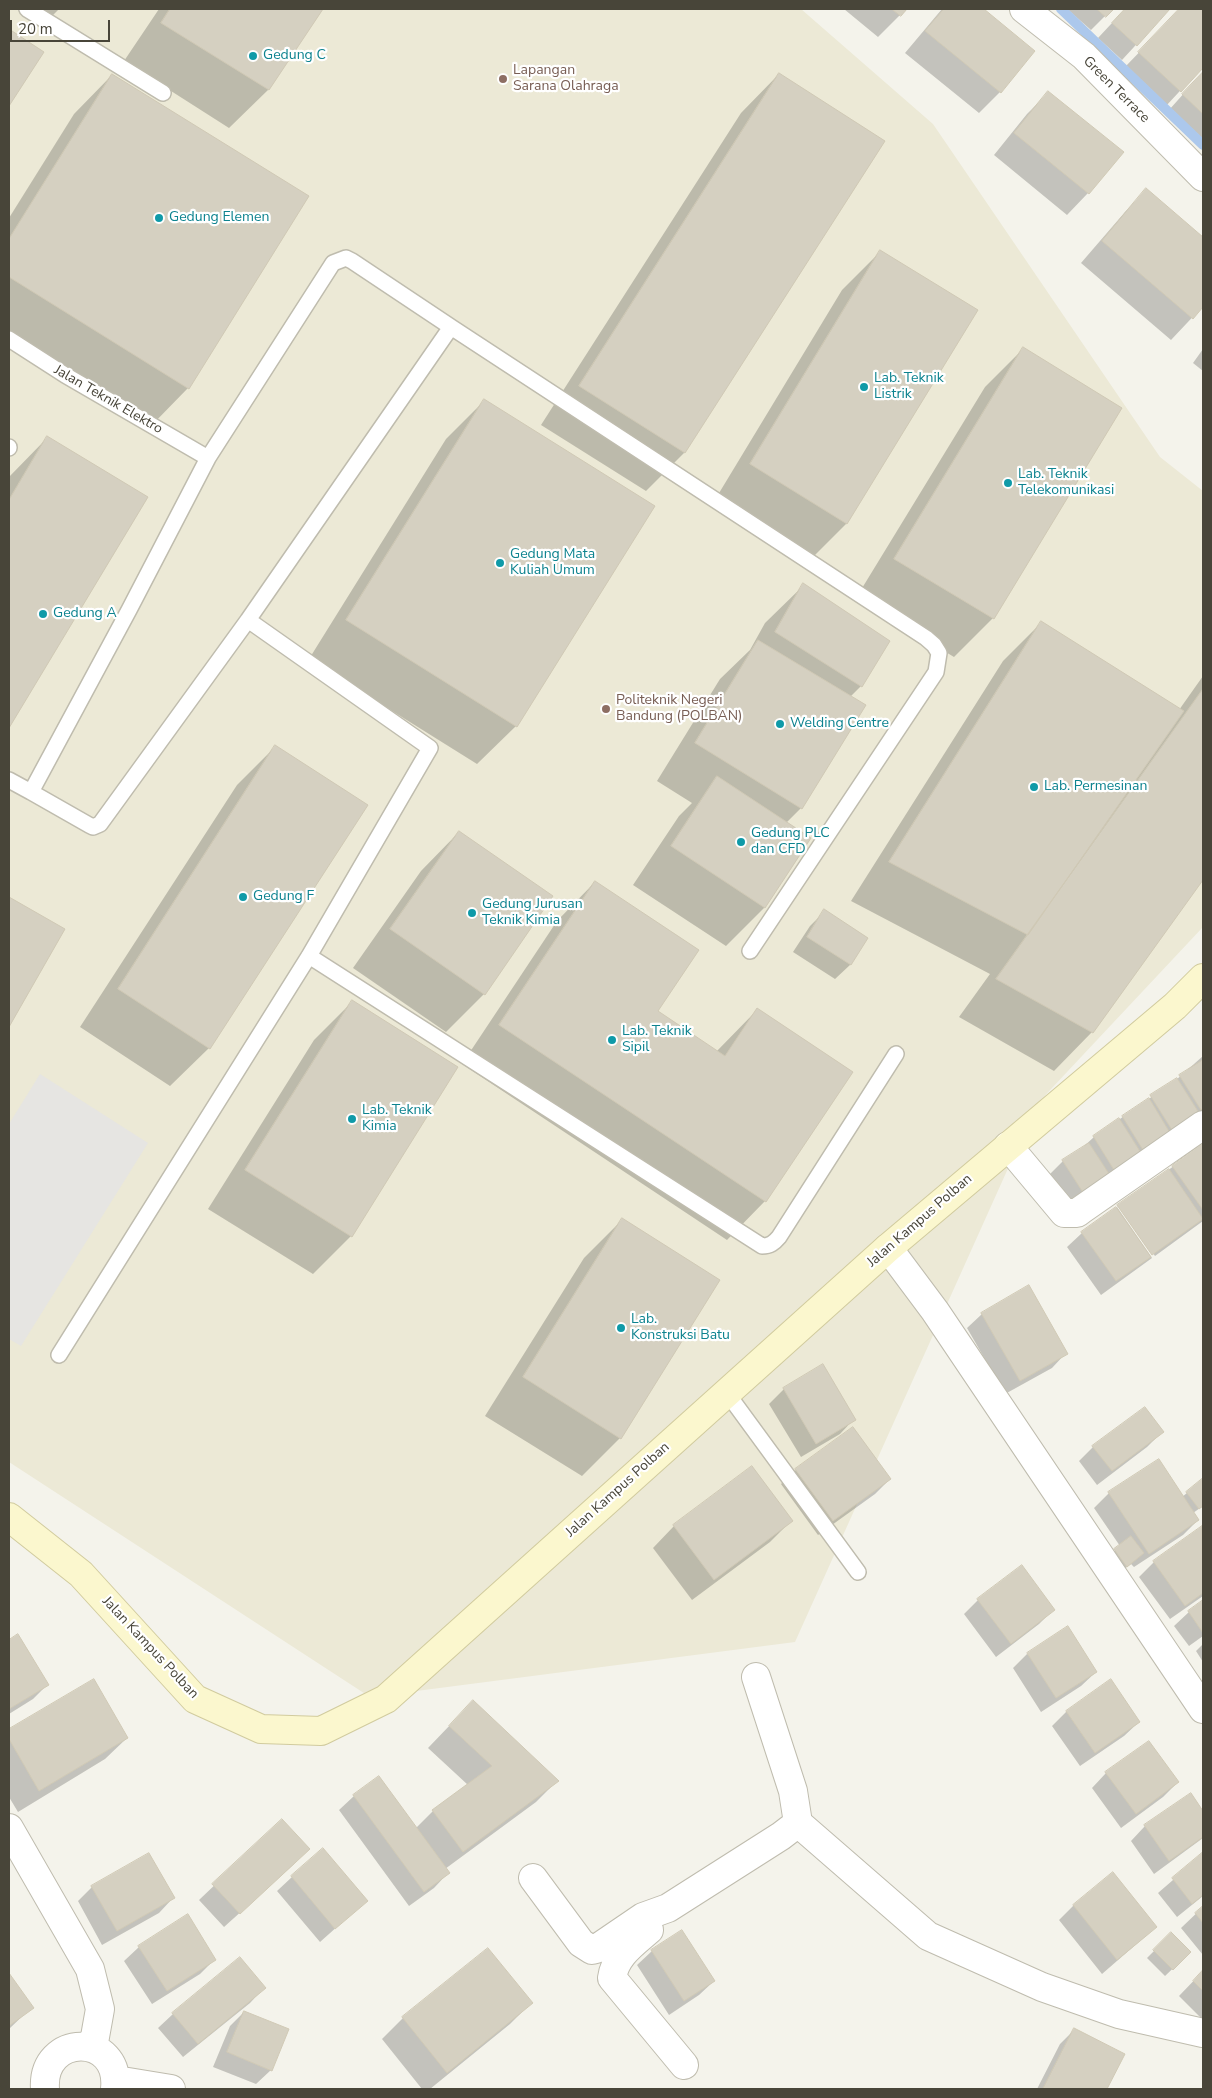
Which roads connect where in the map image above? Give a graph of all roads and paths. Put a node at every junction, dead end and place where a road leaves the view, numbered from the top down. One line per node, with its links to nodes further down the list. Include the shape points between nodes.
1 (27, 9): 3 (lane)
2 (1024, 9): 4 (street, Green Terrace, via 1084,56)
3 (163, 93)
4 (1203, 177)
5 (451, 327): 7 (lane, via 352,260 340,259 328,270); 8 (lane); 11 (lane, via 926,638 939,652 936,672)
6 (9, 339): 7 (lane, Jalan Teknik Elektro)
7 (208, 458): 10 (lane)
8 (248, 620): 10 (lane, via 100,824 93,827); 12 (lane, via 430,748)
9 (9, 780): 10 (lane)
10 (31, 792)
11 (750, 952)
12 (309, 956): 14 (lane, via 762,1246 769,1246 779,1237); 18 (lane)
13 (1203, 978): 16 (street, Jalan Kampus Polban, via 1175,1006)
14 (896, 1054)
15 (1203, 1125): 16 (street, via 1081,1210 1072,1213 1064,1212)
16 (1008, 1146): 17 (street, Jalan Kampus Polban)
17 (888, 1248): 19 (street, Jalan Kampus Polban); 23 (street, via 935,1311)
18 (59, 1355)
19 (727, 1393): 20 (street, Jalan Kampus Polban, via 386,1699 321,1731 261,1729 195,1699 81,1574); 21 (lane)
20 (9, 1517)
21 (858, 1572)
22 (756, 1677): 24 (street, via 793,1791)
23 (1203, 1709)
24 (798, 1823): 27 (street); 28 (street, via 928,1936 1042,1987 1118,2014)
25 (9, 1828): 29 (street, via 90,1969 100,2009)
26 (533, 1878): 27 (street, via 581,1943 592,1950 643,1917)
27 (668, 1908): 30 (street, via 624,1951 613,1969 612,1978)
28 (1203, 2033)
29 (93, 2048): 31 (street, via 109,2060); 32 (street, via 80,2046 56,2056 48,2066)
30 (684, 2065)
31 (116, 2084): 33 (street)
32 (45, 2089)
33 (171, 2089)

